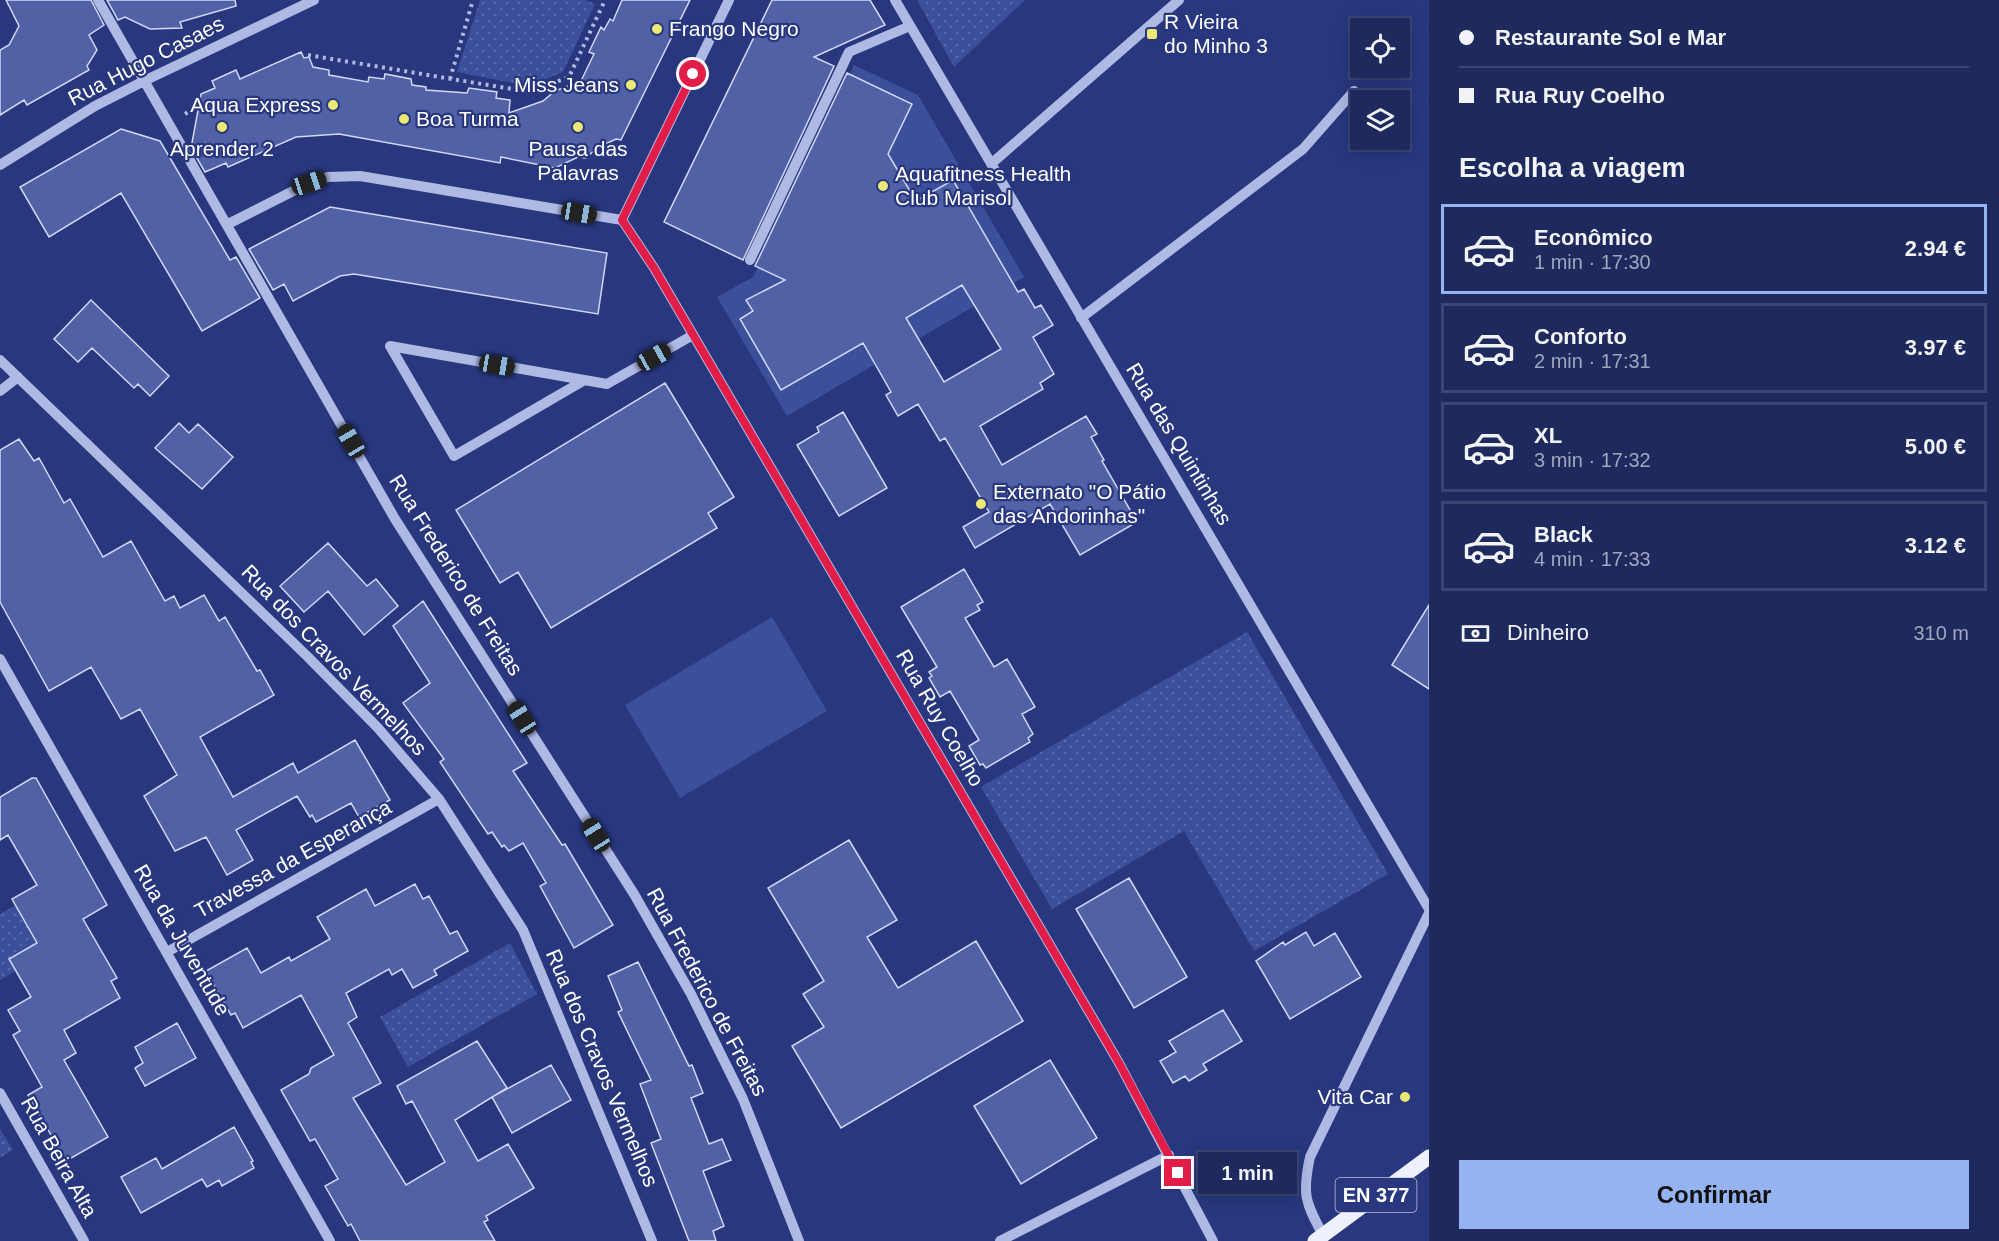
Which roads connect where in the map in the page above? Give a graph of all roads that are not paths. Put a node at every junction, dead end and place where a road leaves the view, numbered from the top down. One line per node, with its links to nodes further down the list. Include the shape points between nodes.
1 (98, 0): 7 (street, Rua Frederico de Freitas)
2 (314, 0): 7 (street, Rua Hugo Casaes)
3 (729, 0): 11 (street)
4 (895, 0): 6 (street, Rua das Quintinhas)
5 (1179, 0): 9 (street)
6 (910, 26): 9 (street, Rua das Quintinhas); 13 (street, via 849,52)
7 (144, 81): 10 (street, Rua Hugo Casaes, via 95,106); 12 (street, Rua Frederico de Freitas)
8 (1350, 96): 14 (street, via 1303,150)
9 (991, 164): 14 (street, Rua das Quintinhas)
10 (0, 165)
11 (622, 220): 12 (street, via 360,176 328,177 309,183); 15 (street, Rua Ruy Coelho)
12 (228, 224): 31 (street, Rua Frederico de Freitas, via 395,519 634,894 691,994 743,1099)
13 (750, 260)
14 (1081, 318): 22 (street, Rua das Quintinhas)
15 (693, 335): 18 (street, via 607,384); 25 (street, Rua Ruy Coelho, via 1119,1063)
16 (0, 360): 17 (street, Rua dos Cravos Vermelhos)
17 (18, 377): 19 (street); 21 (street, Rua dos Cravos Vermelhos, via 315,664 378,728)
18 (583, 381): 18 (street, via 412,350 390,346 453,456)
19 (0, 391)
20 (0, 659): 23 (street, Rua da Juventude)
21 (439, 800): 23 (street, Travessa da Esperança); 30 (street, Rua dos Cravos Vermelhos, via 523,930)
22 (1429, 911): 27 (street, Rua das Quintinhas, via 1310,1157 1303,1188)
23 (166, 952): 29 (street, Rua da Juventude)
24 (0, 1093): 28 (street, Rua Beira Alta)
25 (1168, 1155): 32 (street); 33 (street, Rua Ruy Coelho)
26 (1429, 1157): 27 (main road, EN 377)
27 (1319, 1238)
28 (84, 1241)
29 (330, 1241)
30 (652, 1241)
31 (799, 1241)
32 (1000, 1241)
33 (1213, 1241)

